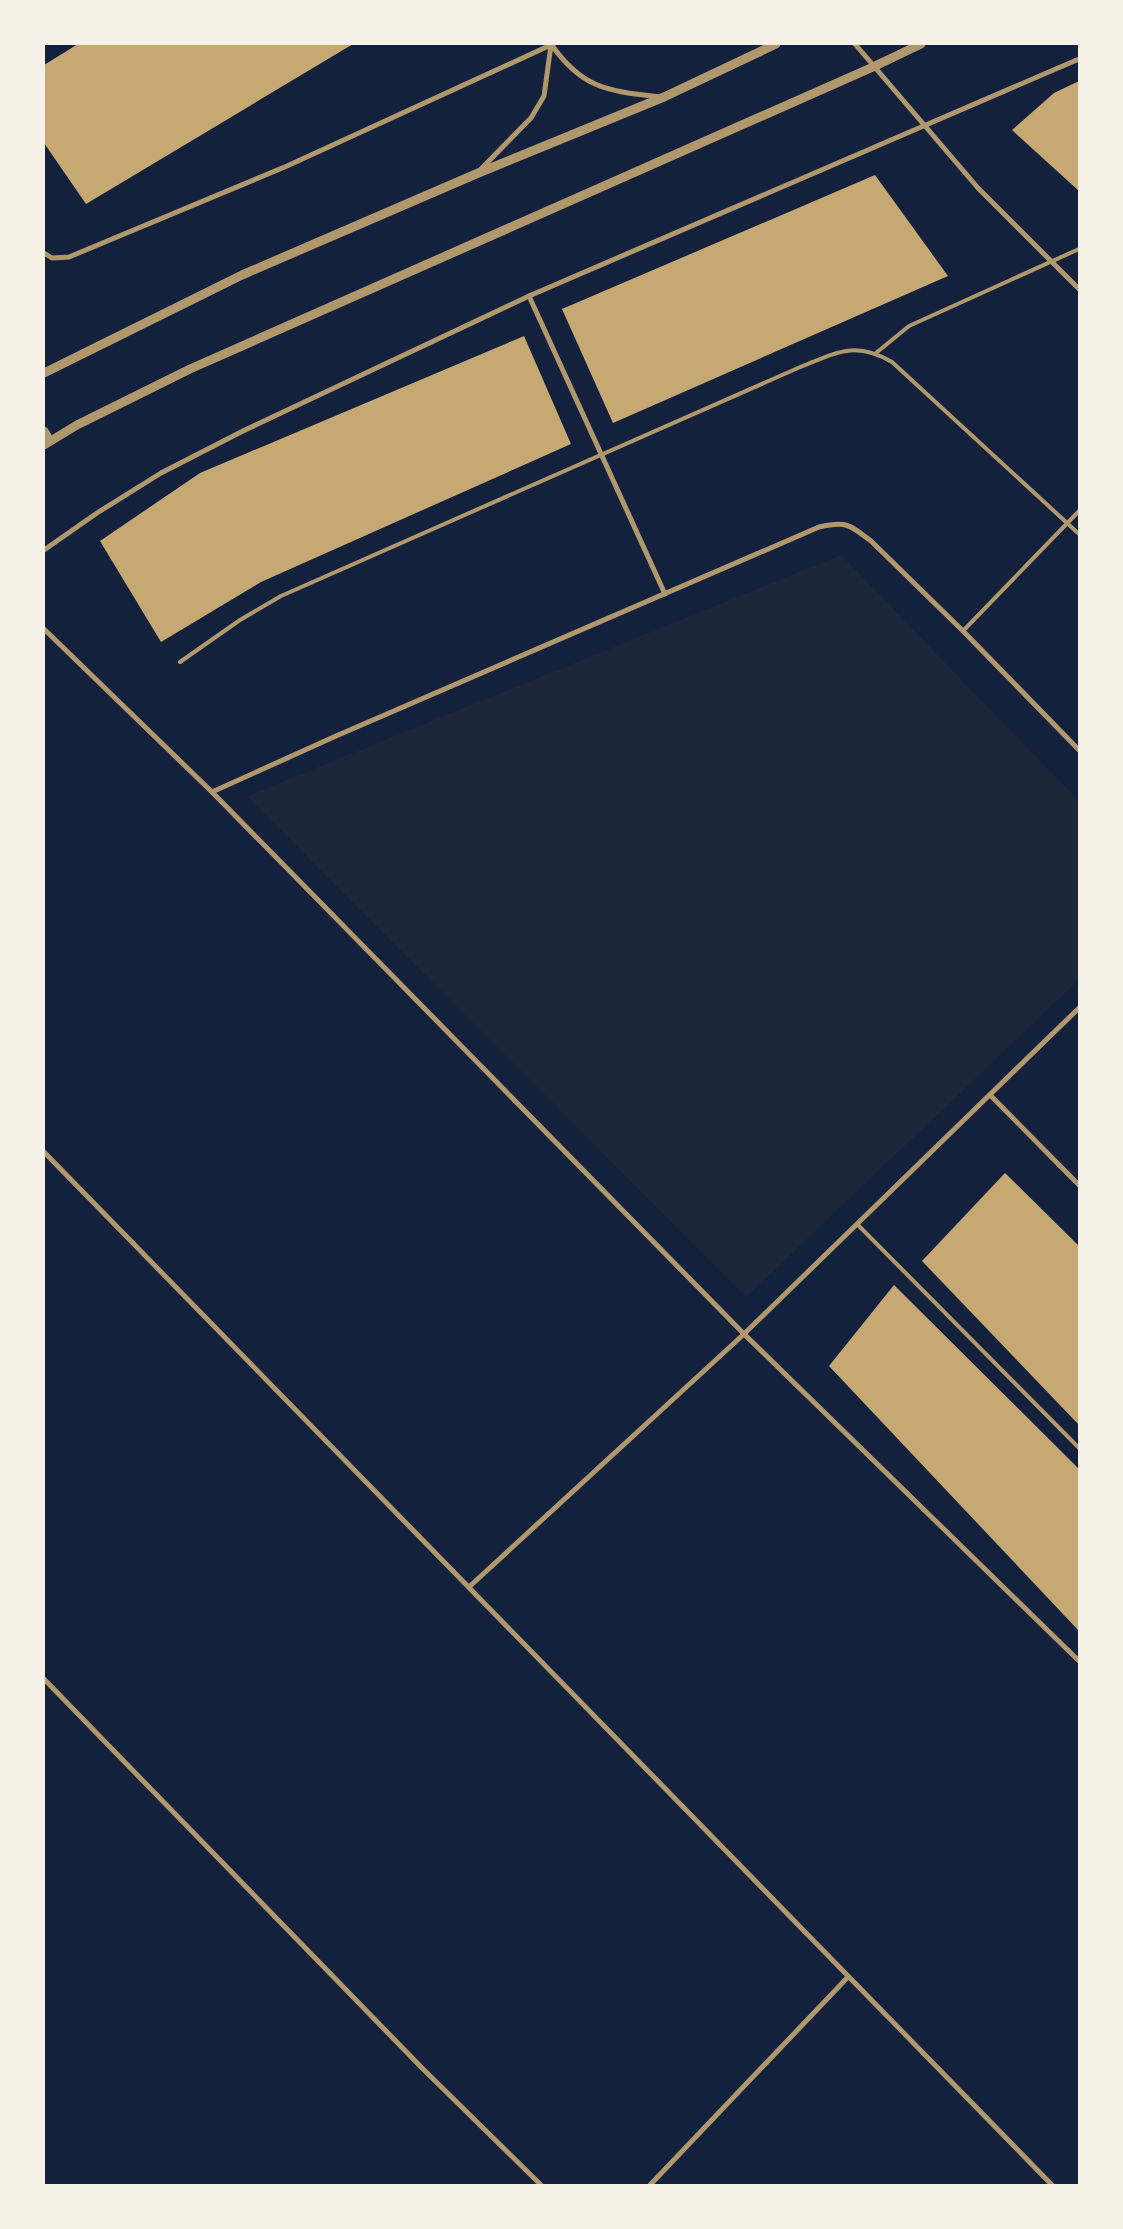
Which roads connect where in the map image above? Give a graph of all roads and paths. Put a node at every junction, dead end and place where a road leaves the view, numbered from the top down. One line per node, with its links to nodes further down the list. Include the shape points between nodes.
1 (552, 44): 7 (street, via 569,68 590,83 615,91); 9 (street, via 544,96 536,111); 11 (street, via 287,166 69,257 52,258)
2 (776, 44): 7 (street)
3 (855, 44): 6 (street)
4 (921, 44): 6 (street)
5 (1079, 59): 8 (street)
6 (873, 67): 8 (street); 18 (street, via 190,369)
7 (664, 97): 9 (street)
8 (923, 125): 12 (street, via 978,188); 14 (street, via 833,167)
9 (476, 174): 16 (street, via 242,275)
10 (1079, 248): 12 (lane)
11 (44, 253)
12 (1052, 260): 13 (street); 15 (lane, via 909,326)
13 (1079, 289)
14 (529, 296): 19 (street); 23 (street, via 194,456 97,513)
15 (876, 353): 19 (lane, via 857,349 837,352); 21 (lane, via 911,378)
16 (44, 374)
17 (44, 431): 18 (street)
18 (47, 443)
19 (602, 454): 24 (street); 27 (lane, via 282,596 240,620)
20 (1079, 511): 21 (lane)
21 (1068, 523): 22 (lane); 26 (lane)
22 (1079, 534)
23 (44, 550)
24 (665, 594): 26 (street, via 819,528 840,523 854,528 870,541); 29 (street)
25 (44, 629): 29 (street)
26 (964, 631): 28 (street)
27 (180, 662)
28 (1079, 750)
29 (212, 792): 35 (street)
30 (1079, 1008): 31 (street)
31 (990, 1095): 33 (street); 34 (street)
32 (44, 1152): 37 (street)
33 (1079, 1185)
34 (857, 1224): 35 (street); 36 (lane)
35 (744, 1334): 37 (street); 38 (street)
36 (1079, 1448)
37 (469, 1587): 40 (street)
38 (1079, 1661)
39 (44, 1679): 41 (street, via 422,2068)
40 (848, 1977): 42 (street); 43 (street)
41 (541, 2185)
42 (650, 2185)
43 (1052, 2185)

